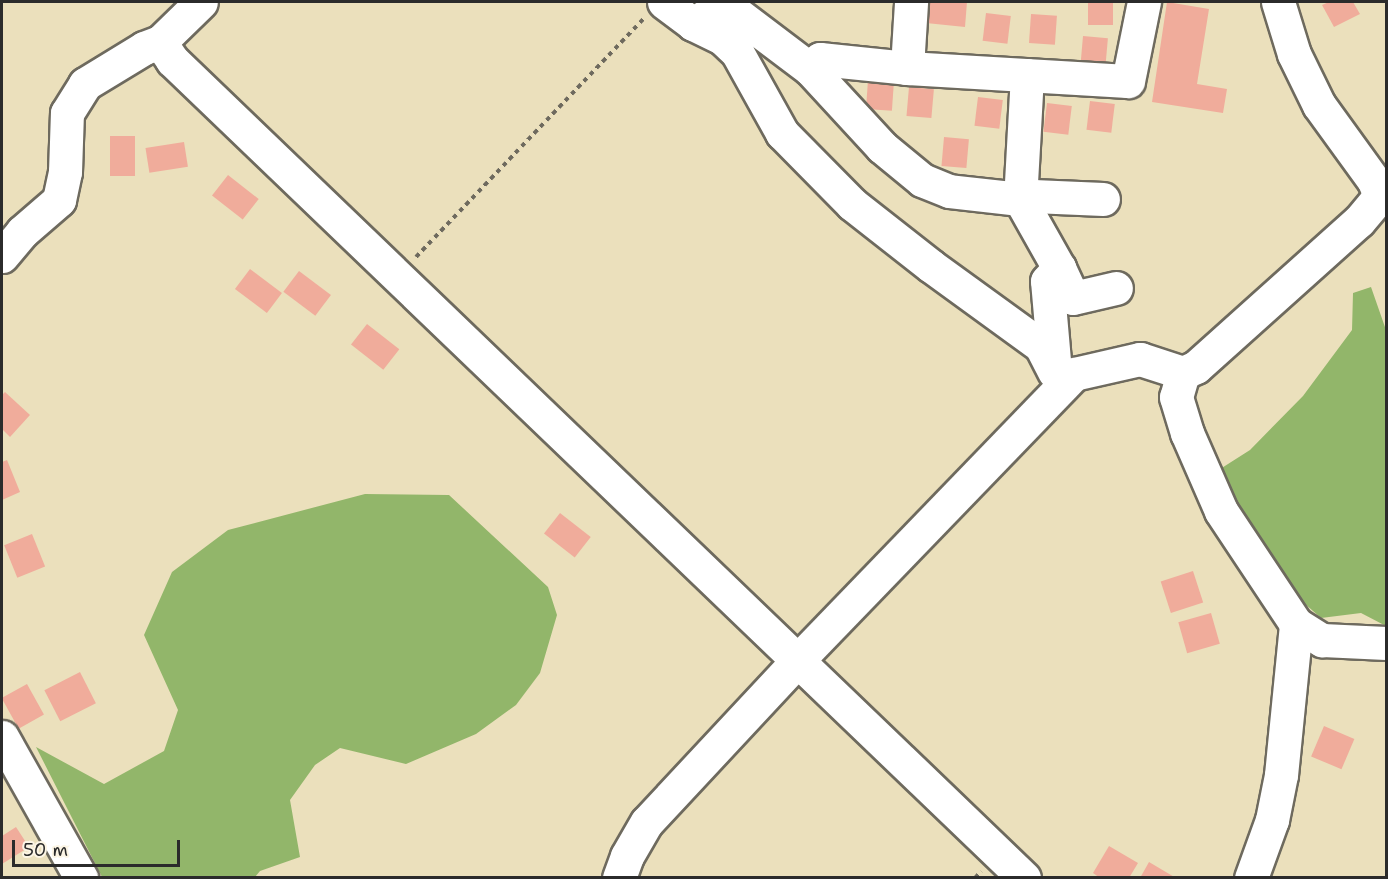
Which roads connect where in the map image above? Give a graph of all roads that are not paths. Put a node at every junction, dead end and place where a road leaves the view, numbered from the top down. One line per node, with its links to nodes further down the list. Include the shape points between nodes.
1 (201, 2): 8 (street)
2 (911, 2): 9 (street)
3 (1144, 2): 11 (street, via 1128,81)
4 (1278, 2): 12 (street, via 1294,54 1319,105)
5 (725, 3): 7 (street); 10 (street)
6 (658, 6): 7 (street)
7 (693, 24): 19 (street, via 722,38 737,52 782,133 852,204 1041,346)
8 (160, 42): 15 (street, via 85,84 67,113 65,172 59,200); 22 (street, via 172,60)
9 (907, 68): 10 (street, via 819,59); 11 (street)
10 (810, 69): 13 (street, via 882,147 922,180 950,191)
11 (1027, 75): 13 (street)
12 (1383, 197): 18 (street, via 1196,367)
13 (1020, 199): 14 (street); 16 (street)
14 (1103, 199)
15 (8, 237)
16 (1059, 268): 17 (street, via 1073,298); 19 (street, via 1047,281)
17 (1116, 288)
18 (1183, 372): 19 (street, via 1140,359); 20 (street, via 1176,397 1221,511)
19 (1057, 380): 22 (street)
20 (1296, 624): 21 (street, via 1322,640); 27 (street, via 1281,775 1272,820)
21 (1386, 643)
22 (796, 661): 25 (street, via 647,822); 26 (street)
23 (2, 737): 24 (street)
24 (81, 878)
25 (619, 878)
26 (1024, 878)
27 (1251, 878)

